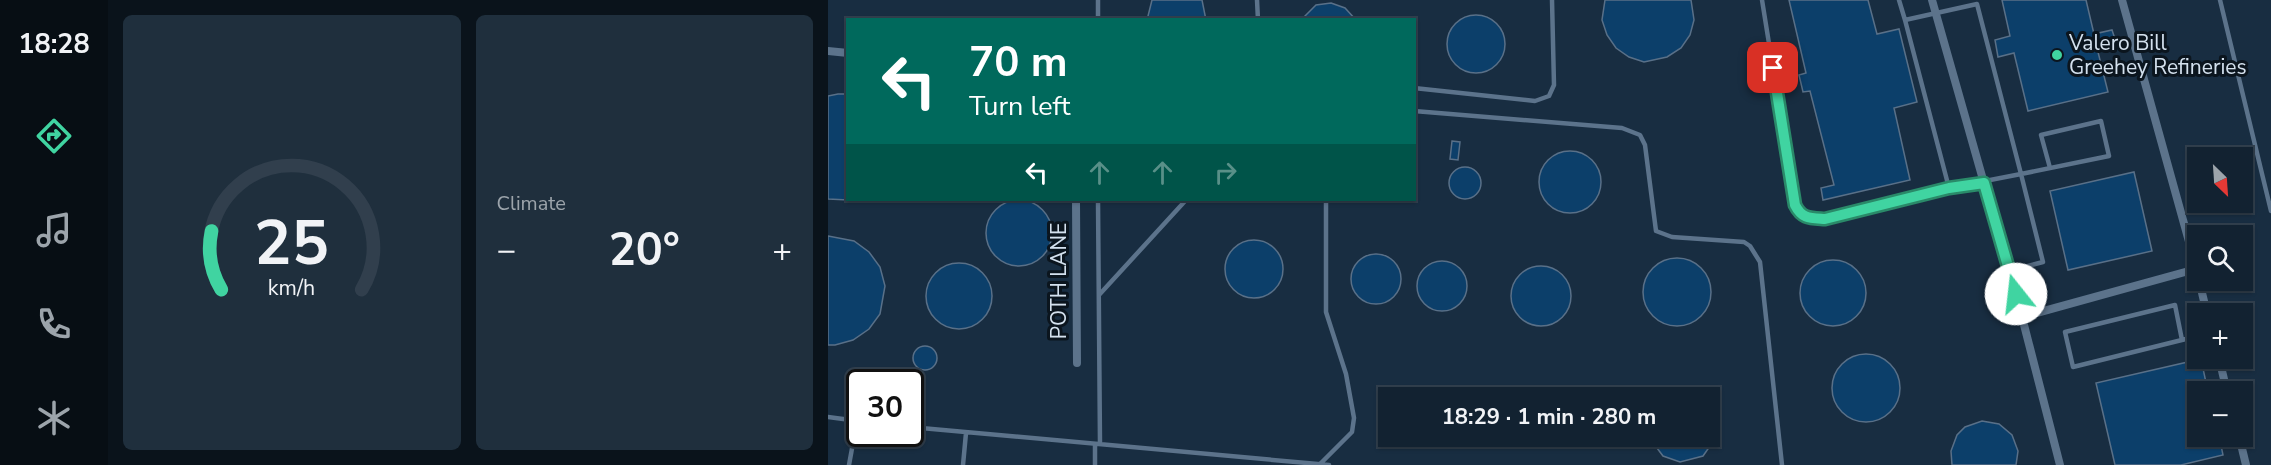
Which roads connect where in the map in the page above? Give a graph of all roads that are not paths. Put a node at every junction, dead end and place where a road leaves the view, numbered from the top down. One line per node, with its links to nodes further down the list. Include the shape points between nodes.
1 (1098, 0): 10 (lane)
2 (1257, 0): 11 (lane)
3 (1552, 0): 15 (lane, via 1554,85 1549,96 1535,100)
4 (1762, 0): 20 (lane, via 1795,205 1800,214 1825,219)
5 (1899, 0): 12 (lane)
6 (1932, 0): 9 (street)
7 (2122, 0): 26 (street)
8 (2220, 0): 25 (lane)
9 (1936, 14): 12 (lane); 18 (lane, via 1977,4); 19 (street)
10 (1098, 18)
11 (1258, 18)
12 (1905, 20): 20 (lane)
13 (828, 51): 14 (street)
14 (846, 53)
15 (1416, 88)
16 (1416, 111): 46 (lane, via 1622,128 1640,135 1645,145 1656,231 1672,237 1744,242 1760,262)
17 (2050, 168): 17 (lane, via 2109,156 2101,121 2041,135); 18 (lane)
18 (2021, 174): 19 (lane); 27 (lane, via 2043,262)
19 (1984, 183): 20 (lane); 27 (street)
20 (1949, 188)
21 (1076, 201): 33 (street, POTH LANE)
22 (1098, 201): 29 (lane)
23 (1185, 201): 29 (lane)
24 (1326, 201): 41 (lane, via 1326,312 1346,374 1354,418 1352,432)
25 (2271, 211)
26 (2187, 236)
27 (2009, 271): 30 (street)
28 (2187, 275): 30 (street)
29 (1099, 296): 38 (lane)
30 (2022, 316): 47 (street)
31 (2187, 339): 32 (lane)
32 (2182, 340): 32 (lane, via 2073,368 2065,332 2175,305)
33 (1077, 363)
34 (828, 417): 35 (lane)
35 (846, 419)
36 (924, 428): 37 (lane)
37 (966, 433): 38 (lane); 43 (lane)
38 (1098, 444): 41 (lane); 44 (lane)
39 (853, 447): 42 (lane)
40 (2242, 447): 48 (street)
41 (1320, 464): 45 (lane)
42 (849, 465)
43 (963, 465)
44 (1095, 465)
45 (1329, 465)
46 (1782, 465)
47 (2060, 465)
48 (2246, 465)

